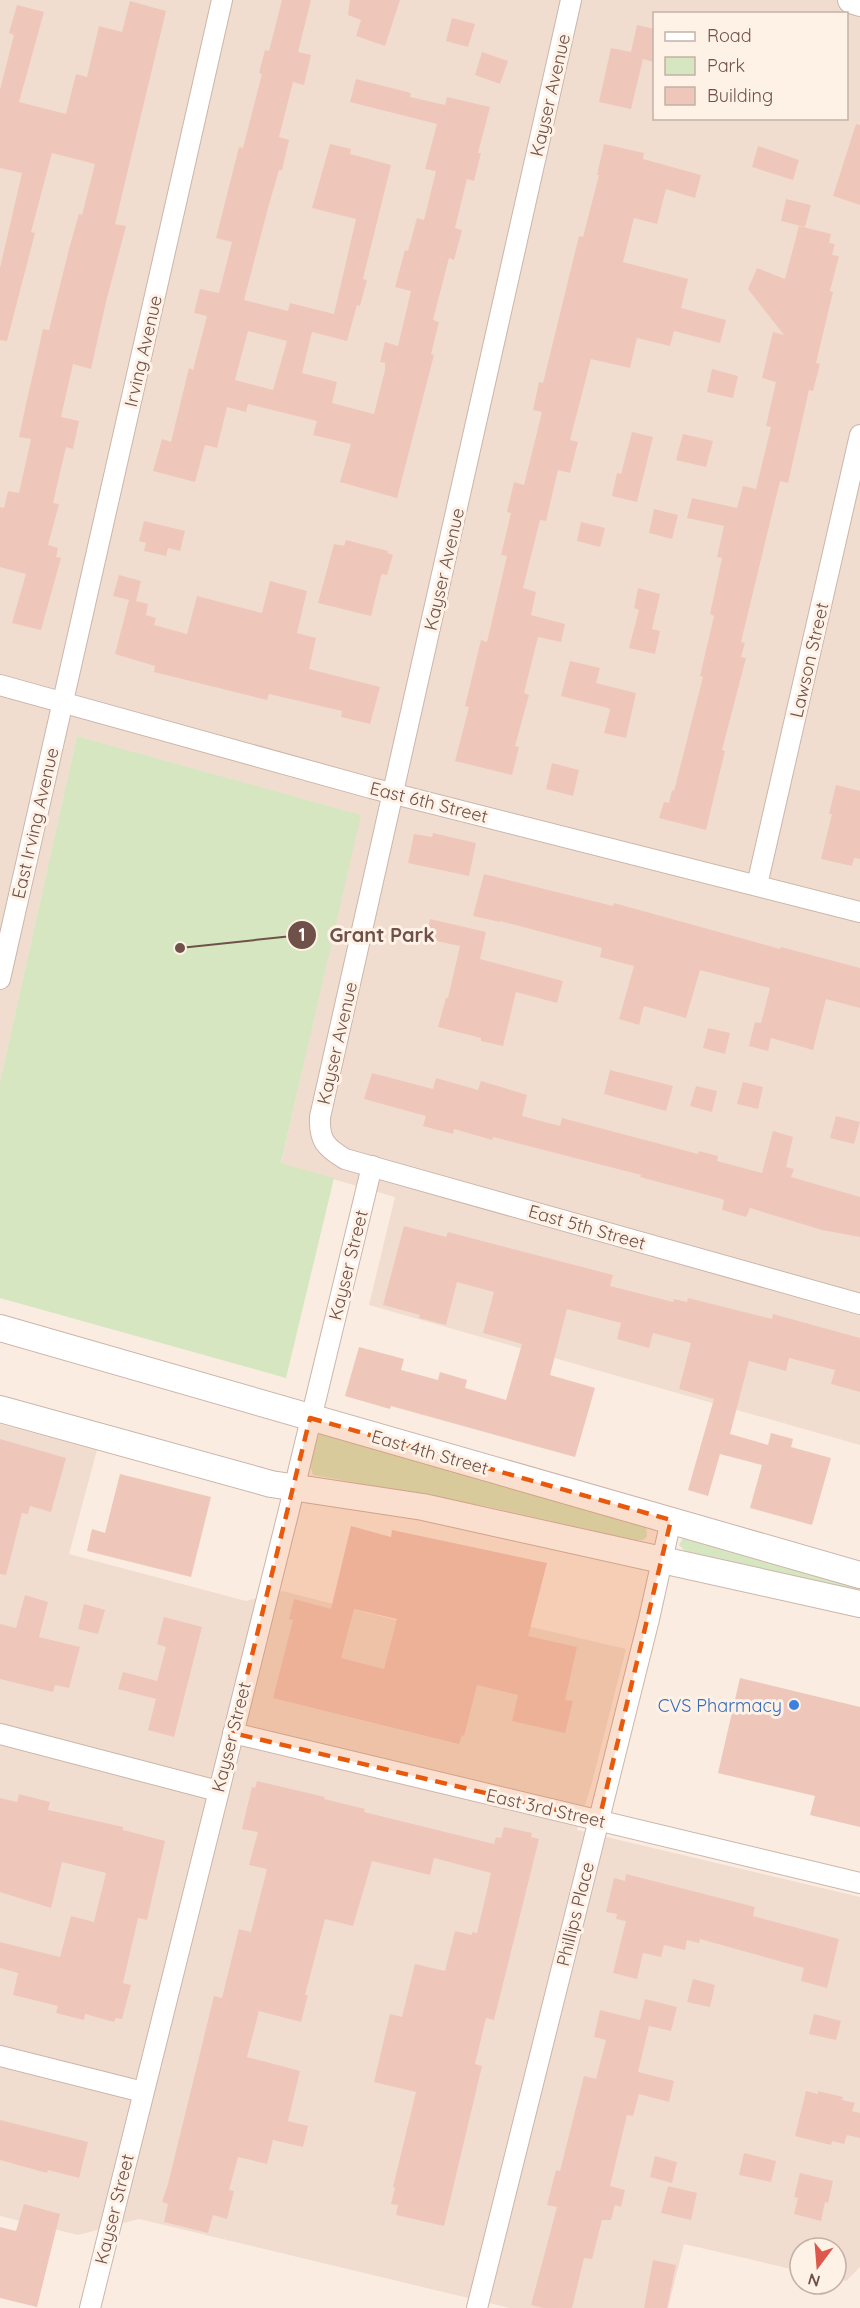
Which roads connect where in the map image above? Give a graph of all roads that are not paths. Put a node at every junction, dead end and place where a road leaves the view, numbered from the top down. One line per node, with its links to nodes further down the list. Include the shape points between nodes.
1 (222, 0): 7 (street, Irving Avenue)
2 (571, 0): 8 (street, Kayser Avenue)
3 (851, 0): 4 (street)
4 (860, 3)
5 (860, 435): 9 (street, Lawson Street)
6 (0, 685): 7 (street, East 6th Street)
7 (63, 702): 8 (street, East 6th Street); 11 (street, East Irving Avenue)
8 (393, 793): 9 (street, East 6th Street); 12 (street, Kayser Avenue, via 320,1117)
9 (757, 885): 10 (street, East 6th Street)
10 (860, 912)
11 (0, 979)
12 (322, 1138): 13 (street, East 5th Street, via 345,1159)
13 (372, 1166): 14 (street, East 5th Street); 17 (street, Kayser Street)
14 (860, 1304)
15 (0, 1329): 17 (street, East 4th Street)
16 (0, 1408): 18 (street, via 245,1478)
17 (310, 1418): 18 (street, Kayser Street); 19 (street, East 4th Street)
18 (294, 1487): 20 (street, via 423,1507); 23 (street, Kayser Street)
19 (671, 1520): 20 (street, Phillips Place); 21 (street, East 4th Street)
20 (662, 1559): 22 (street); 26 (street, Phillips Place)
21 (860, 1575)
22 (860, 1604)
23 (232, 1733): 25 (street, Kayser Street); 26 (street, East 3rd Street)
24 (0, 1734): 25 (street)
25 (218, 1791): 29 (street, Kayser Street)
26 (599, 1820): 27 (street, East 3rd Street); 31 (street, Phillips Place)
27 (860, 1883)
28 (0, 2056): 29 (street)
29 (143, 2092): 30 (street, Kayser Street)
30 (90, 2308)
31 (477, 2308)

